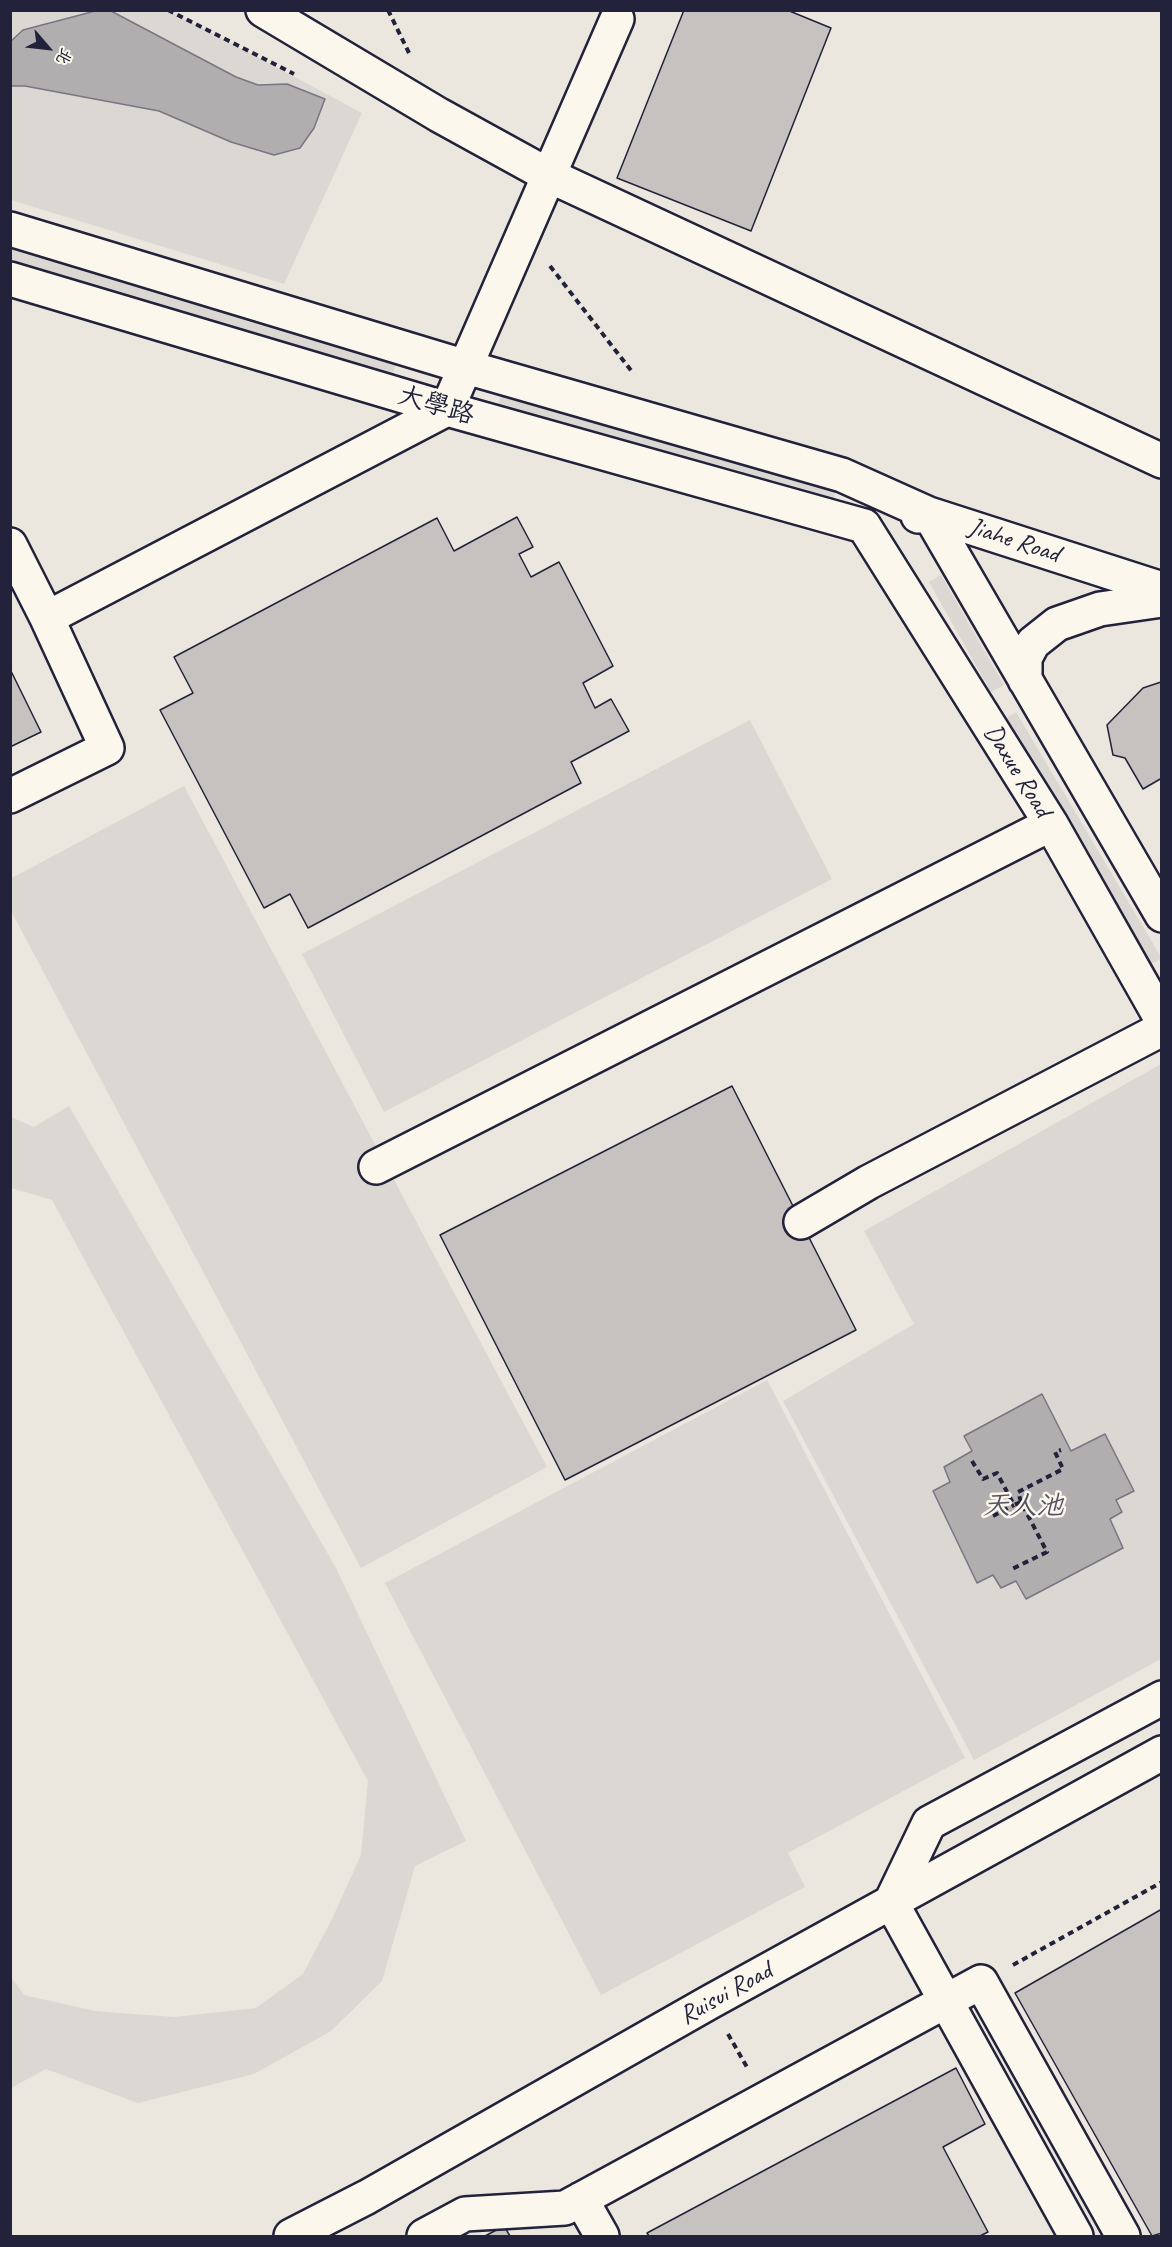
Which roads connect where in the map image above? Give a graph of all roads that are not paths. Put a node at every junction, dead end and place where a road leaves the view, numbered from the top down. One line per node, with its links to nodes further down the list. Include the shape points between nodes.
1 (263, 10): 3 (street)
2 (617, 19): 3 (street)
3 (548, 175): 6 (street); 8 (street)
4 (10, 228): 6 (street)
5 (10, 279): 7 (street, 大學路)
6 (466, 368): 7 (street); 9 (street, via 842,475)
7 (447, 409): 10 (street, 大學路); 14 (street)
8 (1161, 461)
9 (929, 514): 10 (street, Jiahe Road); 12 (street, Jiahe Road); 15 (street)
10 (864, 526): 17 (street, Daxue Road)
11 (10, 545): 14 (street)
12 (1161, 589)
13 (1161, 600): 15 (street, via 1100,609 1057,624 1034,643 1025,658)
14 (48, 618): 16 (street, via 106,748)
15 (1025, 680): 18 (street)
16 (10, 796)
17 (1051, 824): 19 (street, Daxue Road); 21 (street)
18 (1161, 915)
19 (1161, 1020)
20 (1161, 1029): 22 (street, via 869,1182)
21 (376, 1167)
22 (801, 1222)
23 (1161, 1698): 25 (street, via 929,1823)
24 (1161, 1753): 25 (street, Ruisui Road)
25 (891, 1902): 26 (street); 28 (street, Ruisui Road)
26 (945, 2001): 27 (street); 31 (street); 32 (street, via 981,1982)
27 (581, 2199): 29 (street, via 565,2208 465,2214); 30 (street)
28 (291, 2236)
29 (424, 2236)
30 (602, 2236)
31 (1076, 2236)
32 (1123, 2236)

